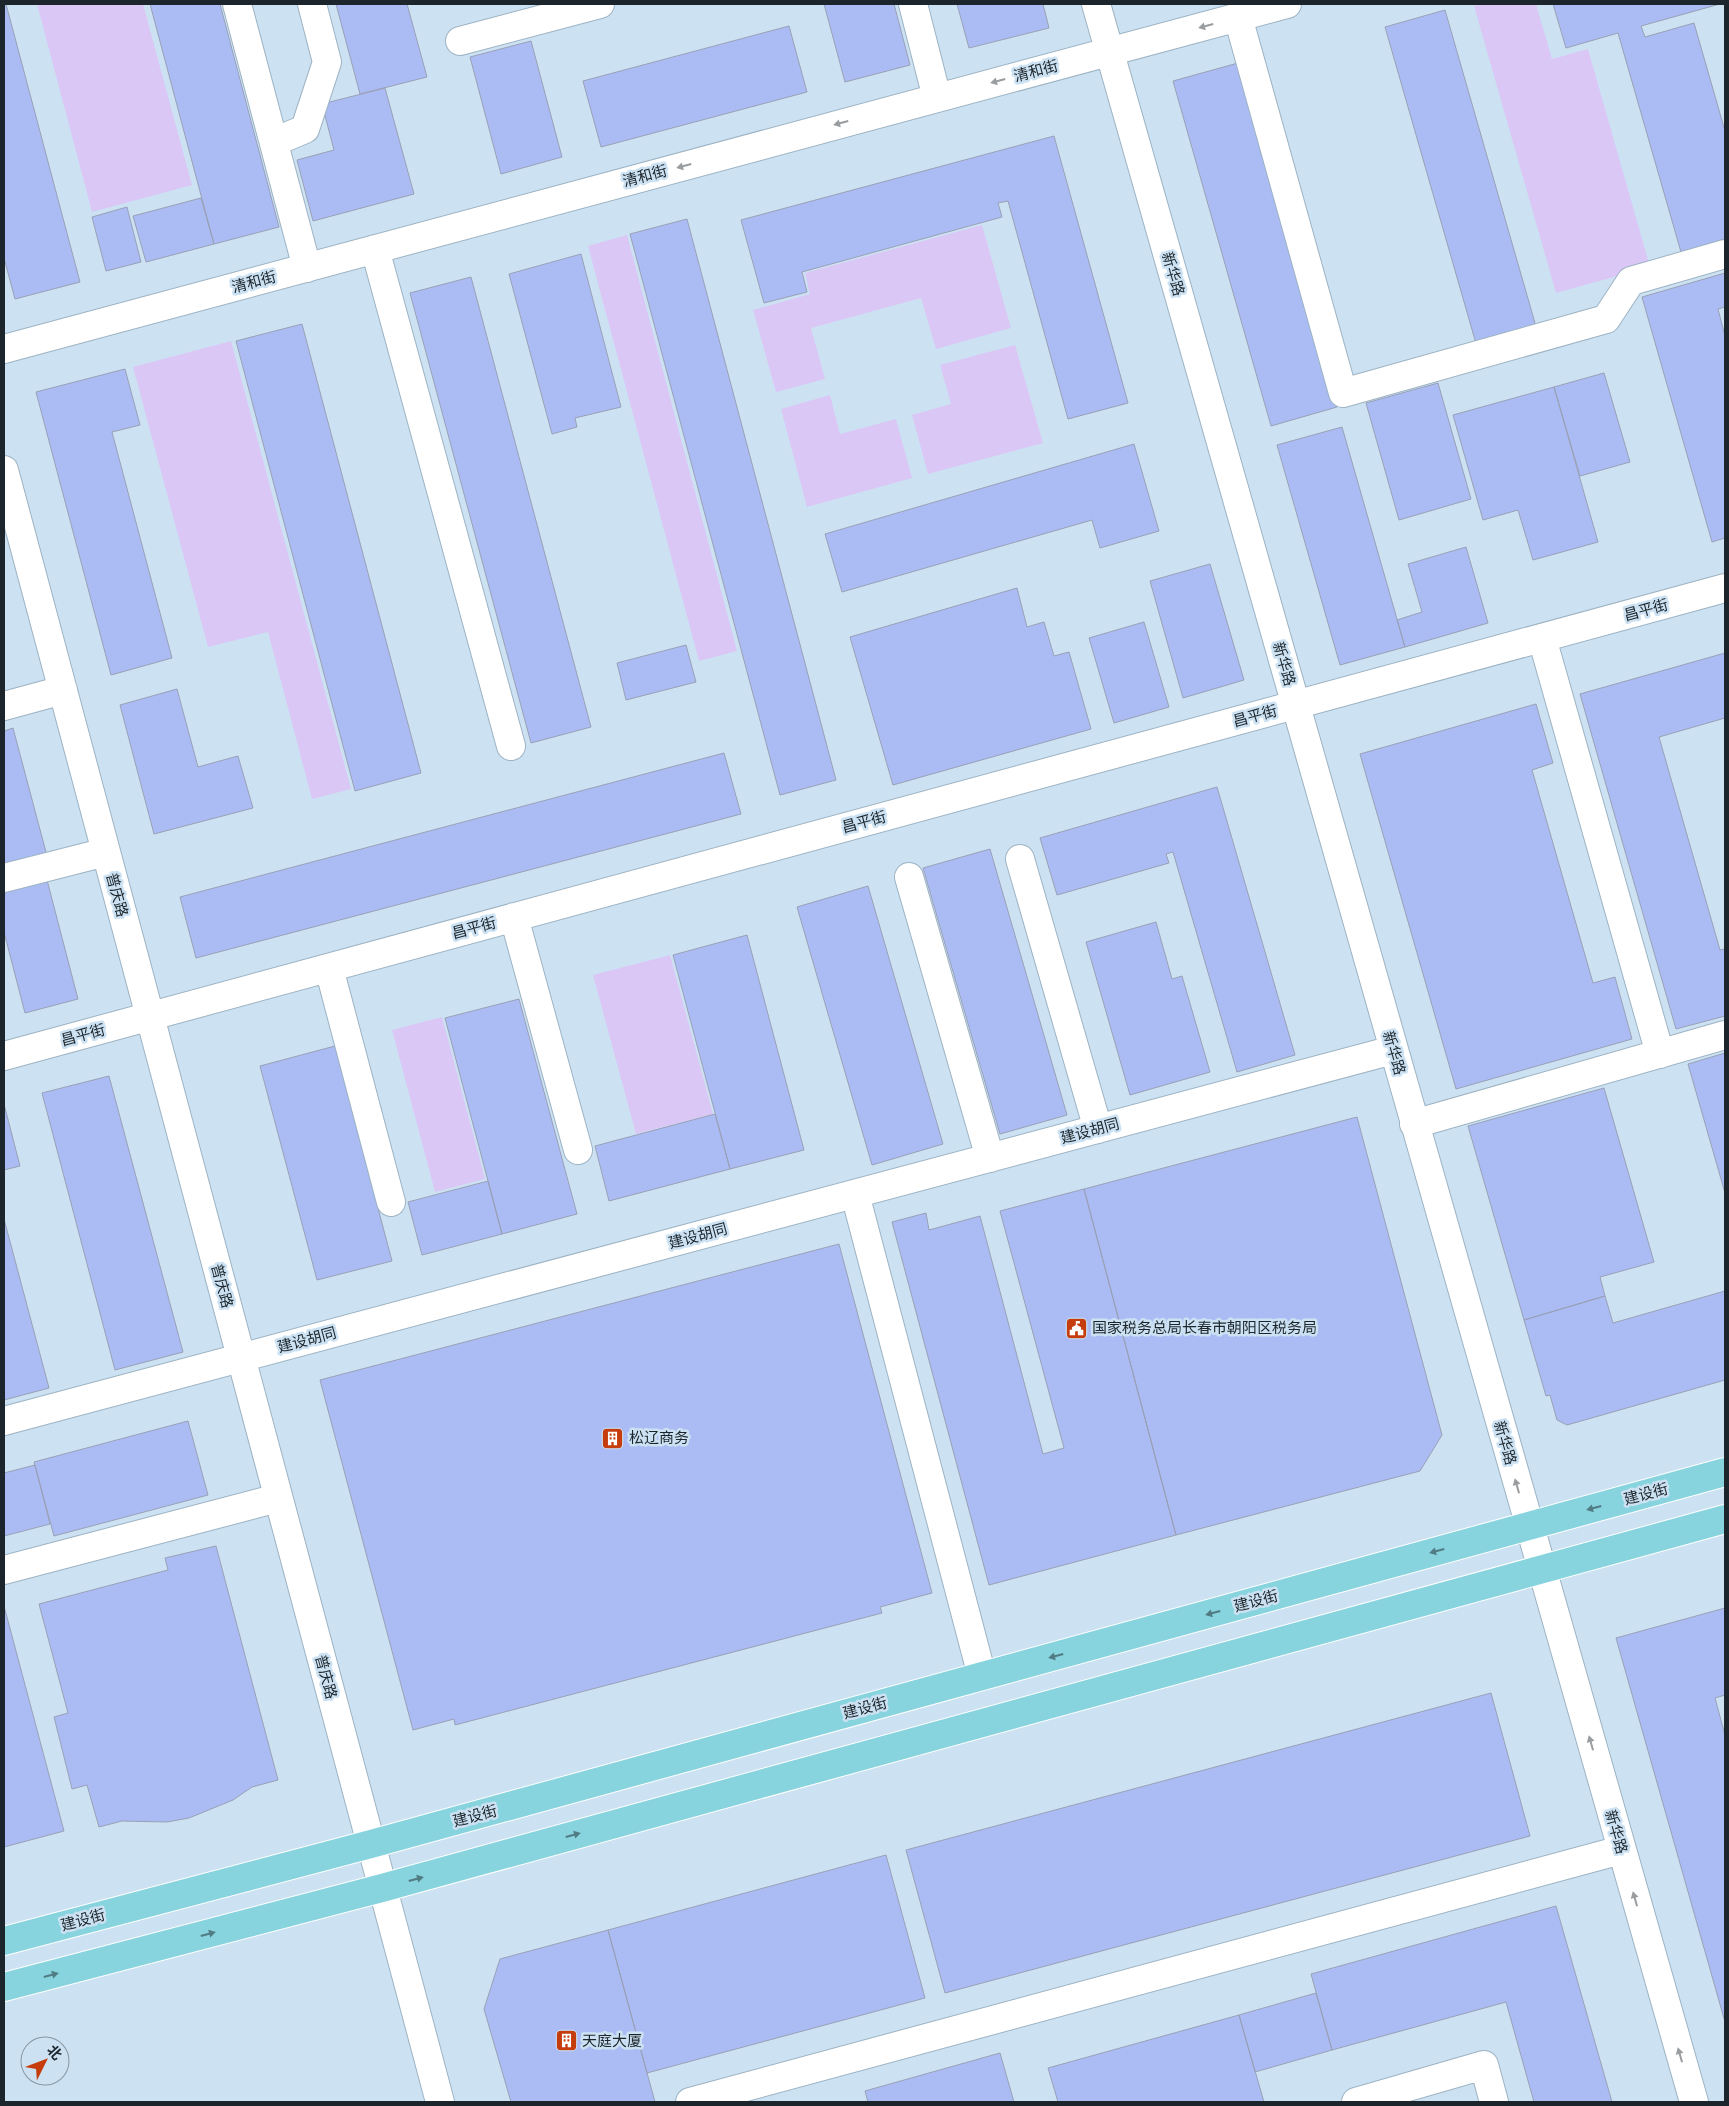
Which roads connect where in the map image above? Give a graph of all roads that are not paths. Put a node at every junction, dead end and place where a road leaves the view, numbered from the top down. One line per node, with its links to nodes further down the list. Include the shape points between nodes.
1 (237, 4): 11 (street)
2 (312, 4): 11 (street, via 327,62 305,129)
3 (600, 4): 8 (street)
4 (912, 4): 10 (street)
5 (1096, 4): 9 (street, 新华路)
6 (1287, 4): 7 (street, 清和街)
7 (1238, 17): 9 (street, 清和街, one-way to 9); 13 (street, via 1343,394 1606,319 1631,281)
8 (460, 41)
9 (1110, 51): 10 (street, 清和街, one-way to 10); 20 (street, 新华路)
10 (937, 98): 12 (street, 清和街, one-way to 12)
11 (274, 142): 14 (street)
12 (375, 249): 14 (street, 清和街); 22 (street)
13 (1725, 254)
14 (307, 268): 15 (street, 清和街)
15 (4, 349)
16 (4, 470): 19 (street, 普庆路)
17 (1725, 588): 18 (street, 昌平街)
18 (1542, 638): 20 (street, 昌平街); 32 (street)
19 (63, 690): 21 (street); 23 (street, 普庆路)
20 (1295, 705): 27 (street, 昌平街); 31 (street, 新华路)
21 (4, 706)
22 (511, 746)
23 (106, 852): 26 (street); 29 (street, 普庆路)
24 (1020, 859): 35 (street)
25 (909, 877): 37 (street)
26 (4, 878)
27 (514, 917): 28 (street, 昌平街); 36 (street)
28 (328, 968): 29 (street, 昌平街); 39 (street)
29 (150, 1016): 33 (street, 昌平街); 40 (street, 普庆路)
30 (1725, 1035): 32 (street)
31 (1393, 1050): 34 (street, 新华路); 35 (street, 建设胡同)
32 (1660, 1054): 34 (street)
33 (4, 1056)
34 (1414, 1124): 45 (street, 新华路, one-way to 34)
35 (1098, 1129): 37 (street, 建设胡同)
36 (578, 1150)
37 (990, 1158): 38 (street, 建设胡同)
38 (855, 1194): 40 (street, 建设胡同); 48 (street)
39 (391, 1202)
40 (241, 1358): 41 (street, 建设胡同); 43 (street, 普庆路)
41 (4, 1421)
42 (1725, 1472): 45 (main road, 建设街, one-way to 45)
43 (278, 1498): 46 (street); 49 (street, 普庆路)
44 (1725, 1519): 47 (main road)
45 (1528, 1526): 47 (street, 新华路); 48 (main road, 建设街, one-way to 48)
46 (4, 1570)
47 (1541, 1570): 50 (street, 新华路, one-way to 47); 51 (main road, one-way to 47)
48 (982, 1676): 49 (main road, 建设街)
49 (371, 1844): 51 (street, 普庆路); 52 (main road, 建设街)
50 (1621, 1850): 55 (street); 58 (street, 新华路, one-way to 50)
51 (382, 1888): 53 (main road, one-way to 51); 54 (street, 普庆路)
52 (4, 1941)
53 (4, 1987)
54 (440, 2102)
55 (690, 2102)
56 (1356, 2102): 57 (street, via 1484,2065)
57 (1494, 2102)
58 (1694, 2102)

